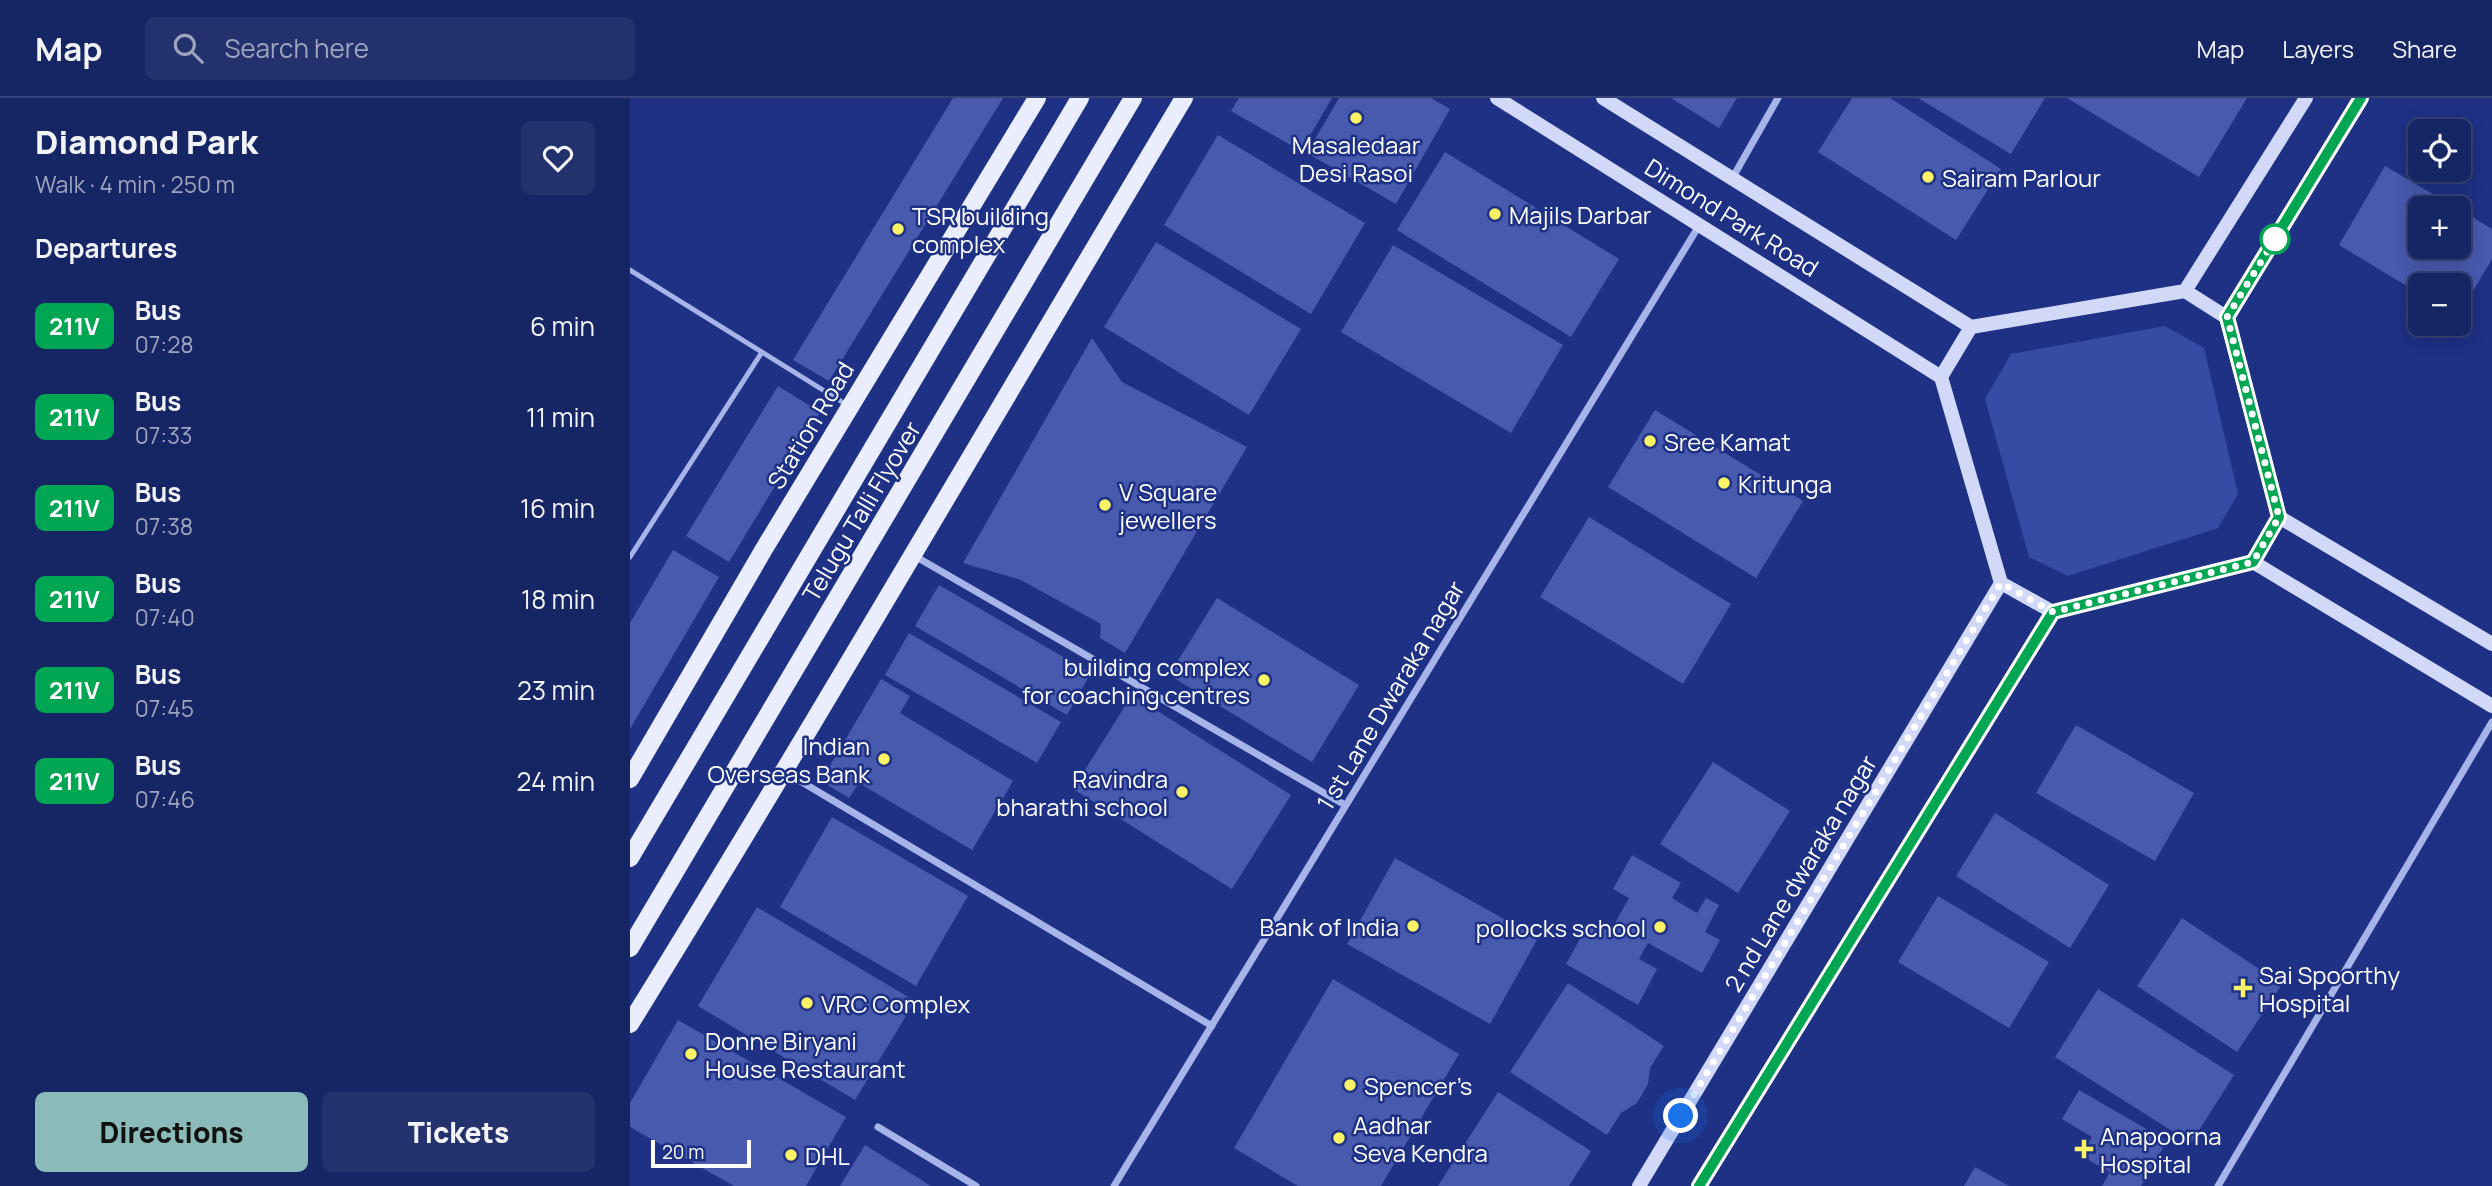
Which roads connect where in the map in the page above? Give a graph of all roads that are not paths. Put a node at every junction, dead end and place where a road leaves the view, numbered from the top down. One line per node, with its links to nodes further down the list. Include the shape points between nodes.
1 (1037, 98): 18 (main road, Station Road)
2 (1080, 98): 31 (main road, Telugu Talli Flyover)
3 (1133, 98): 32 (main road, Telugu Talli Flyover)
4 (1184, 98): 20 (main road)
5 (1497, 98): 11 (main road, Dimond Park Road)
6 (1603, 98): 10 (main road, Dimond Park Road)
7 (1779, 98): 10 (street)
8 (2306, 98): 13 (main road)
9 (2361, 98): 14 (main road)
10 (1733, 177): 15 (main road, Dimond Park Road)
11 (1700, 223): 17 (main road, Dimond Park Road); 30 (street, 1 st Lane Dwaraka nagar)
12 (630, 270): 16 (lane)
13 (2185, 291): 14 (main road); 15 (main road)
14 (2227, 317): 19 (main road)
15 (1971, 327): 17 (main road)
16 (762, 352): 18 (lane); 21 (lane)
17 (1941, 377): 23 (main road)
18 (850, 407): 29 (main road, Station Road)
19 (2279, 517): 22 (main road); 25 (main road)
20 (913, 555): 28 (main road); 30 (street)
21 (630, 556)
22 (2253, 562): 24 (main road); 26 (main road)
23 (2001, 583): 24 (main road); 38 (main road, 2 nd Lane dwaraka nagar)
24 (2053, 612): 39 (main road)
25 (2492, 644)
26 (2492, 706)
27 (2492, 722): 40 (street)
28 (785, 772): 33 (main road); 34 (street)
29 (630, 779)
30 (1345, 805): 34 (street, 1 st Lane Dwaraka nagar)
31 (630, 858)
32 (630, 948)
33 (630, 1024)
34 (1212, 1026): 37 (street, 1 st Lane Dwaraka nagar)
35 (878, 1128): 36 (street)
36 (976, 1186)
37 (1114, 1186)
38 (1639, 1186)
39 (1699, 1186)
40 (2218, 1186)

